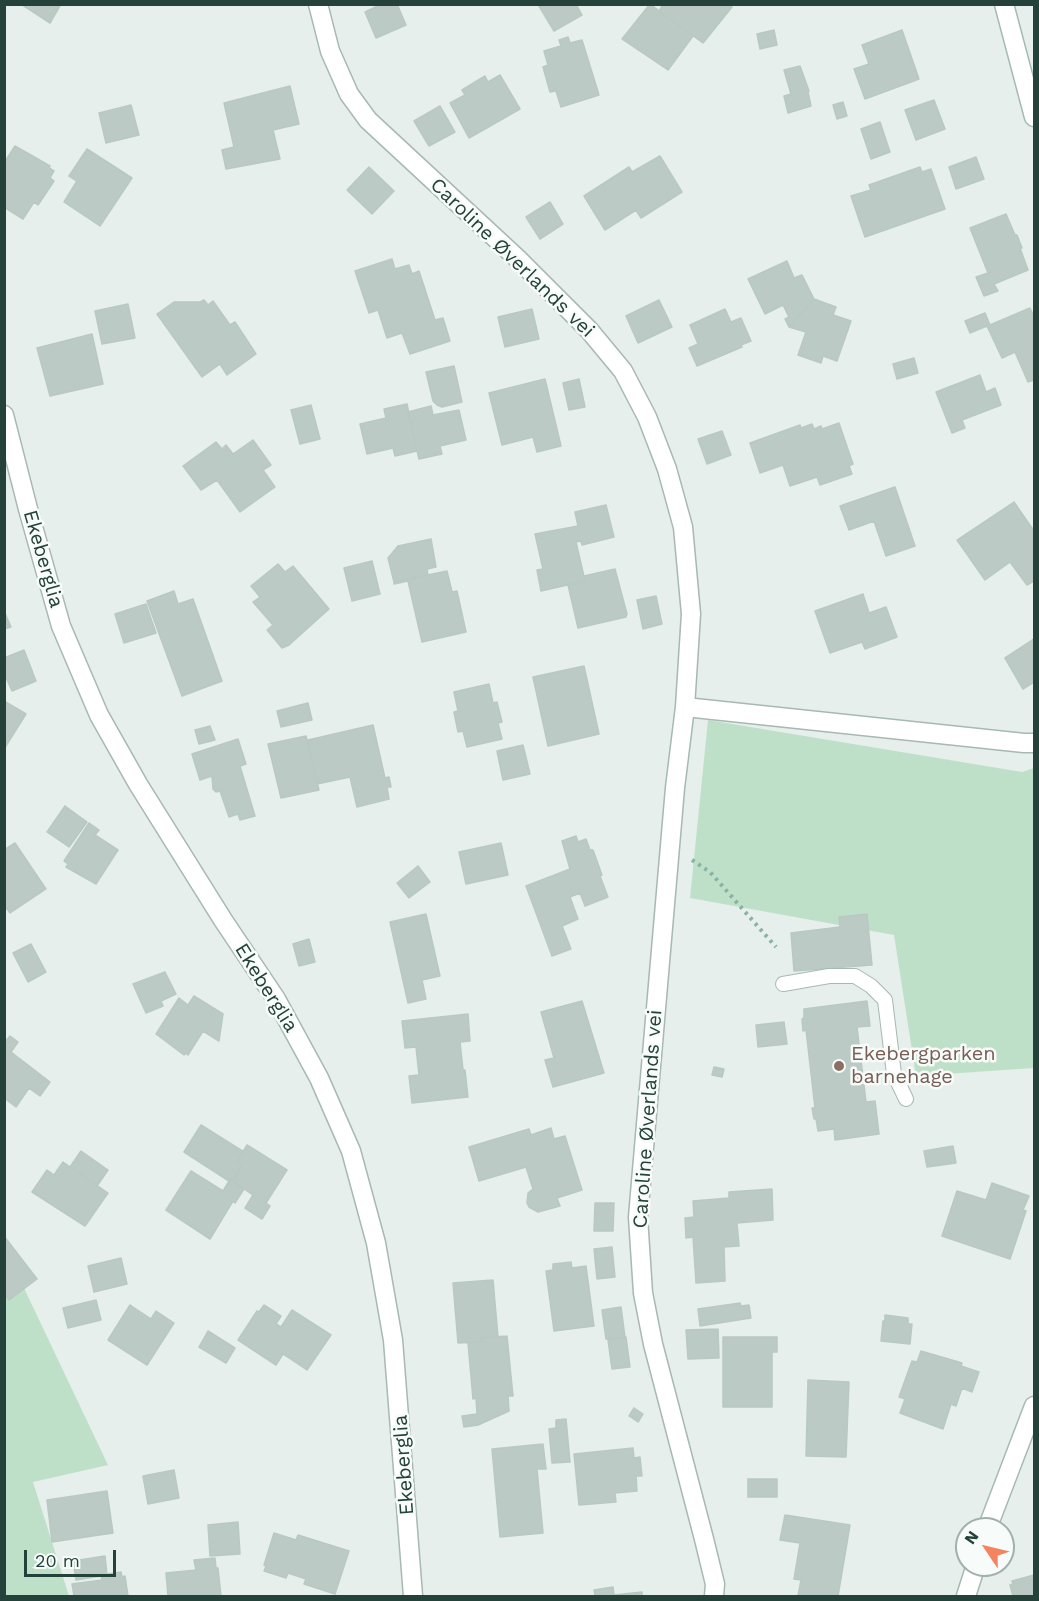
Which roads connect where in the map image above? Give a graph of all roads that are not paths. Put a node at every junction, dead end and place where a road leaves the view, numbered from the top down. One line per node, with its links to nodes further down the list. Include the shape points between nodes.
1 (318, 4): 5 (street, Caroline Øverlands vei, via 330,51 349,94 368,120 518,259 589,330 623,371 667,469 683,527 691,614)
2 (1004, 4): 3 (street)
3 (1035, 117)
4 (4, 415): 12 (street, Ekeberglia, via 61,626 99,715 223,920 276,999 319,1078 351,1151 376,1243 393,1340)
5 (685, 707): 6 (street); 13 (street, Caroline Øverlands vei, via 638,1217 643,1293 653,1344 715,1584)
6 (1035, 742)
7 (783, 984): 8 (lane, via 855,976 871,986 885,1000 894,1074)
8 (906, 1099)
9 (1035, 1406): 10 (street)
10 (992, 1517)
11 (972, 1577): 14 (street)
12 (413, 1596)
13 (714, 1596)
14 (966, 1596)

